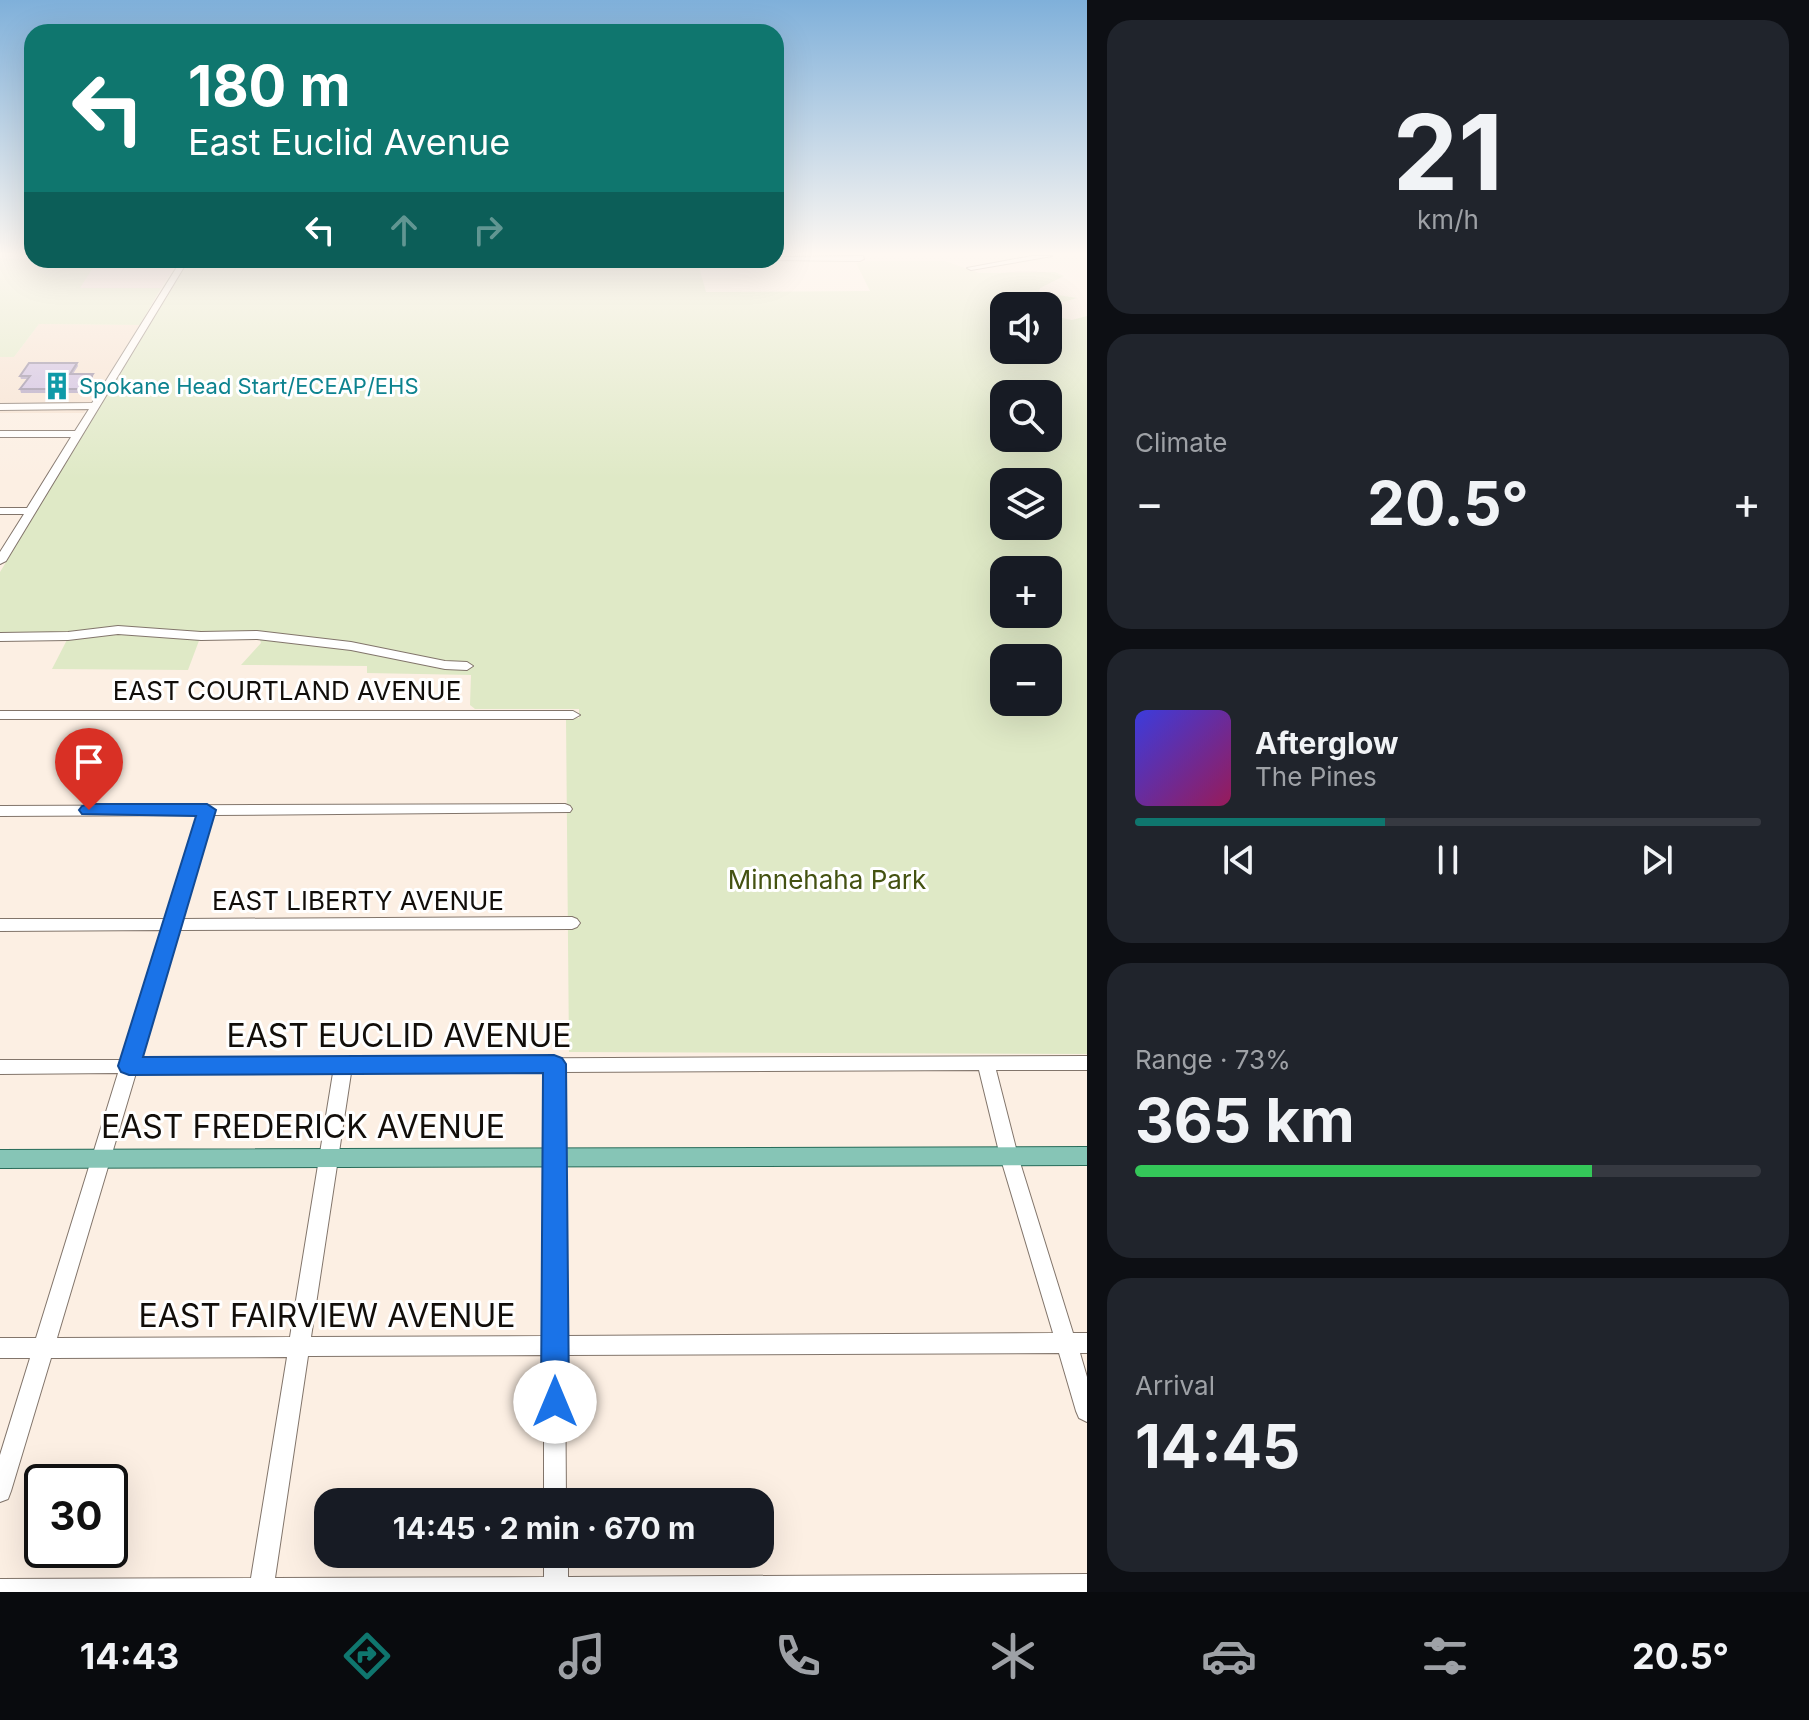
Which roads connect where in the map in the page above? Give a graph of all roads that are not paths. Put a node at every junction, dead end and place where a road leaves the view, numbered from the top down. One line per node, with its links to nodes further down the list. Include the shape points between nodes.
1 (142, 330): 2 (street)
2 (94, 406): 3 (street); 5 (street)
3 (0, 407)
4 (0, 434): 5 (street)
5 (78, 434): 7 (street)
6 (0, 511): 7 (street)
7 (30, 511): 8 (street)
8 (0, 561)
9 (0, 637): 10 (street, via 118,630 257,635)
10 (467, 666)
11 (0, 715): 12 (street, EAST COURTLAND AVENUE)
12 (573, 715)
13 (565, 809): 14 (street)
14 (207, 810): 15 (street); 18 (street)
15 (0, 811)
16 (572, 923): 18 (street, EAST LIBERTY AVENUE)
17 (0, 925): 18 (street, EAST LIBERTY AVENUE)
18 (172, 925): 22 (street)
19 (1087, 1063): 21 (street, EAST EUCLID AVENUE)
20 (554, 1064): 21 (street, EAST EUCLID AVENUE); 23 (street, EAST EUCLID AVENUE); 27 (street)
21 (986, 1064): 25 (street)
22 (129, 1066): 23 (street, EAST EUCLID AVENUE); 24 (street, EAST EUCLID AVENUE); 28 (street)
23 (343, 1066): 29 (street)
24 (0, 1067)
25 (1009, 1156): 26 (main road, EAST FREDERICK AVENUE); 27 (main road, EAST FREDERICK AVENUE); 31 (street)
26 (1087, 1156)
27 (555, 1157): 29 (main road, EAST FREDERICK AVENUE); 32 (street)
28 (100, 1158): 29 (main road, EAST FREDERICK AVENUE); 30 (main road, EAST FREDERICK AVENUE); 35 (street)
29 (327, 1158): 33 (street)
30 (0, 1159)
31 (1077, 1343): 32 (street, EAST FAIRVIEW AVENUE); 36 (street)
32 (555, 1346): 33 (street, EAST FAIRVIEW AVENUE); 37 (street)
33 (298, 1347): 35 (street, EAST FAIRVIEW AVENUE); 41 (street)
34 (0, 1348): 35 (street, EAST FAIRVIEW AVENUE)
35 (42, 1348): 38 (street)
36 (1087, 1411)
37 (555, 1488)
38 (0, 1491)
39 (556, 1568): 42 (street)
40 (1087, 1586): 42 (street)
41 (261, 1590): 42 (street); 43 (street)
42 (556, 1590)
43 (0, 1591)

